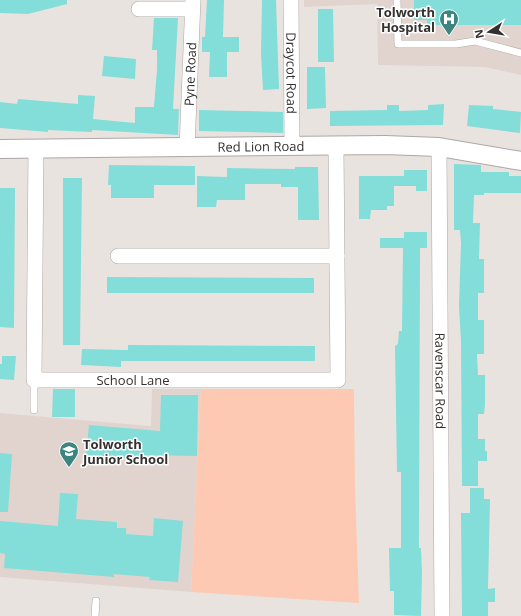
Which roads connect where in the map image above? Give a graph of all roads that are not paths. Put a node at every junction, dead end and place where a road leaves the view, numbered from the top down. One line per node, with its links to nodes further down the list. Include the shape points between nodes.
1 (291, 0): 6 (street, Draycot Road)
2 (397, 0): 5 (lane, via 398,44 456,44 475,41)
3 (192, 5): 4 (street); 10 (street, Pyne Road)
4 (139, 9)
5 (521, 53)
6 (292, 146): 7 (street, Red Lion Road); 10 (street, Red Lion Road)
7 (336, 146): 8 (street, Red Lion Road); 14 (street, School Lane)
8 (439, 147): 12 (street, Red Lion Road); 19 (street, Ravenscar Road)
9 (36, 148): 10 (street, Red Lion Road); 11 (street, Red Lion Road); 15 (street)
10 (187, 148)
11 (0, 149)
12 (521, 161)
13 (118, 256): 14 (street)
14 (337, 256): 15 (street, School Lane, via 338,380)
15 (34, 380): 16 (lane)
16 (34, 410)
17 (96, 601): 18 (lane)
18 (95, 616)
19 (442, 616)

